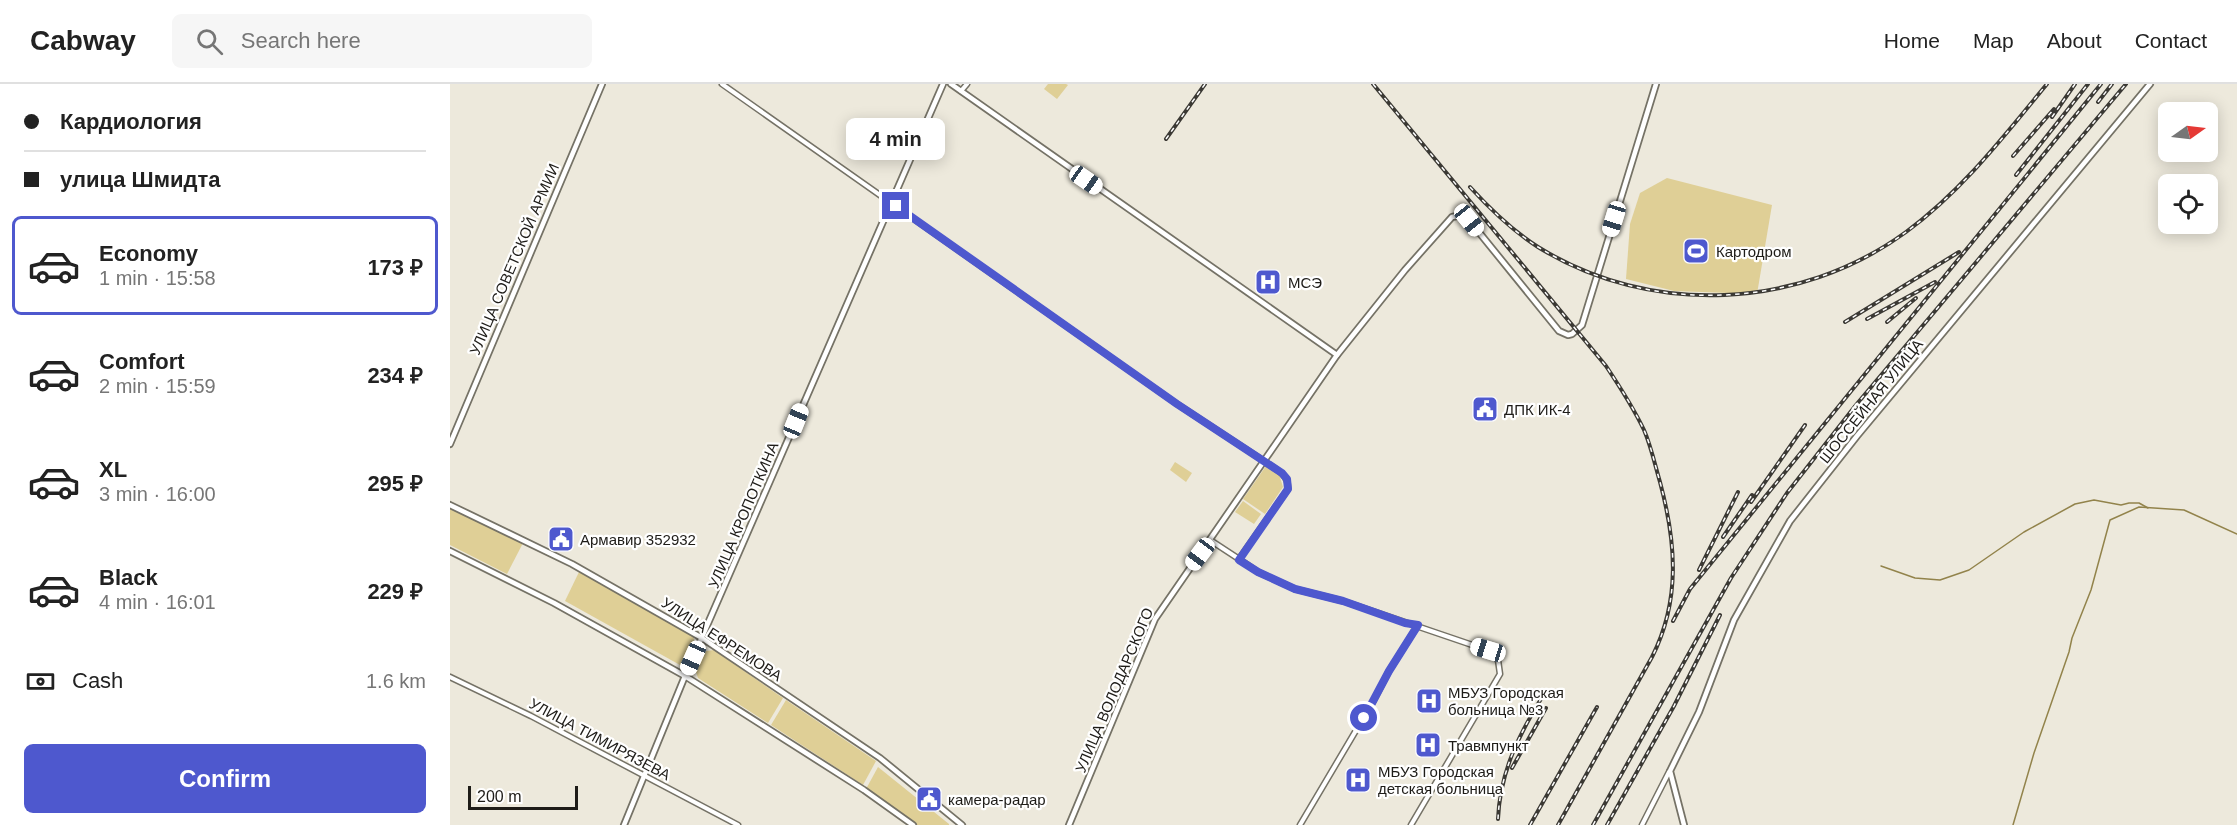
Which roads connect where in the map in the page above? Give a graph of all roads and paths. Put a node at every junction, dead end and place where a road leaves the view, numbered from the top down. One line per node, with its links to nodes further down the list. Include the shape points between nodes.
1 (602, 84): 11 (main road, УЛИЦА СОВЕТСКОЙ АРМИИ)
2 (722, 84): 9 (street)
3 (942, 84): 9 (main road, УЛИЦА КРОПОТКИНА)
4 (951, 84): 8 (main road)
5 (967, 84): 8 (street)
6 (1656, 84): 10 (main road, УЛИЦА ВОЛОДАРСКОГО, via 1582,325 1572,334 1563,334 1554,326 1466,217 1455,215)
7 (2150, 84): 21 (main road, ШОССЕЙНАЯ УЛИЦА, via 1790,521 1734,620 1699,712)
8 (961, 91): 10 (main road)
9 (891, 202): 12 (street); 18 (main road, УЛИЦА КРОПОТКИНА)
10 (1337, 355): 12 (main road, УЛИЦА ВОЛОДАРСКОГО)
11 (450, 444)
12 (1265, 462): 14 (main road, УЛИЦА ВОЛОДАРСКОГО); 16 (street, via 1282,473 1288,485)
13 (450, 505): 18 (main road, УЛИЦА ЕФРЕМОВА, via 581,568)
14 (1210, 540): 16 (street); 27 (main road, УЛИЦА ВОЛОДАРСКОГО, via 1155,619)
15 (450, 551): 19 (main road)
16 (1239, 560): 17 (street, via 1295,589)
17 (1418, 625): 28 (street); 29 (street, via 1488,650 1498,660 1500,674)
18 (702, 638): 19 (main road, УЛИЦА КРОПОТКИНА); 26 (main road, УЛИЦА ЕФРЕМОВА, via 880,758)
19 (685, 676): 22 (main road, УЛИЦА КРОПОТКИНА); 25 (main road)
20 (450, 677): 22 (street, УЛИЦА ТИМИРЯЗЕВА)
21 (1670, 771): 30 (street); 31 (main road)
22 (645, 776): 23 (main road, УЛИЦА КРОПОТКИНА); 24 (street, УЛИЦА ТИМИРЯЗЕВА)
23 (624, 825)
24 (738, 825)
25 (913, 825)
26 (961, 825)
27 (1069, 825)
28 (1300, 825)
29 (1411, 825)
30 (1642, 825)
31 (1684, 825)

